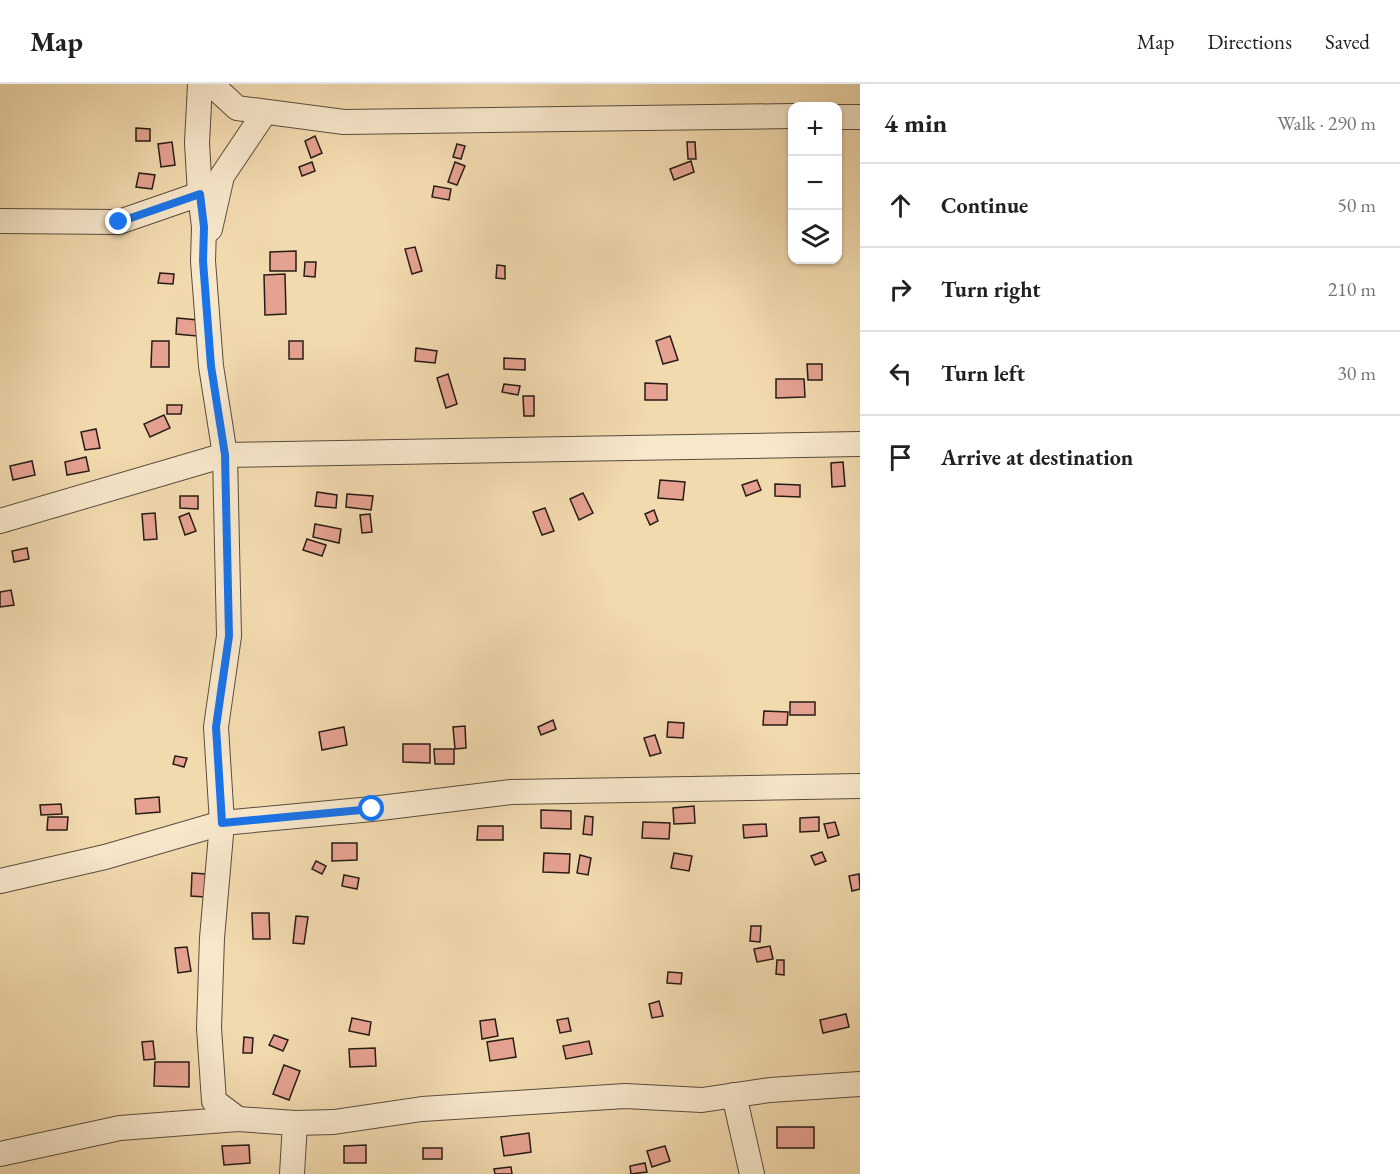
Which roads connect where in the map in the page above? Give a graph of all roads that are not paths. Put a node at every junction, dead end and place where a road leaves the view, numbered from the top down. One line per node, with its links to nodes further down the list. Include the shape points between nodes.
1 (200, 84): 7 (street)
2 (211, 84): 3 (street, via 237,108)
3 (265, 112): 4 (street, via 344,122); 9 (street, via 222,176)
4 (788, 117)
5 (842, 117): 6 (street)
6 (860, 117)
7 (200, 194): 8 (street, via 119,222); 9 (street)
8 (0, 221)
9 (203, 261): 11 (street, via 211,366)
10 (860, 444): 11 (street)
11 (225, 455): 12 (street); 14 (street, via 229,636 216,727)
12 (0, 521)
13 (860, 786): 14 (street, via 511,792)
14 (222, 823): 15 (street, via 105,857); 18 (street, via 209,1028 214,1101)
15 (0, 881)
16 (860, 1084): 17 (street)
17 (734, 1095): 19 (street, via 702,1101 625,1096 518,1102); 22 (street)
18 (238, 1119): 19 (street); 20 (street, via 120,1128)
19 (295, 1123): 21 (street)
20 (0, 1154)
21 (292, 1174)
22 (752, 1174)

